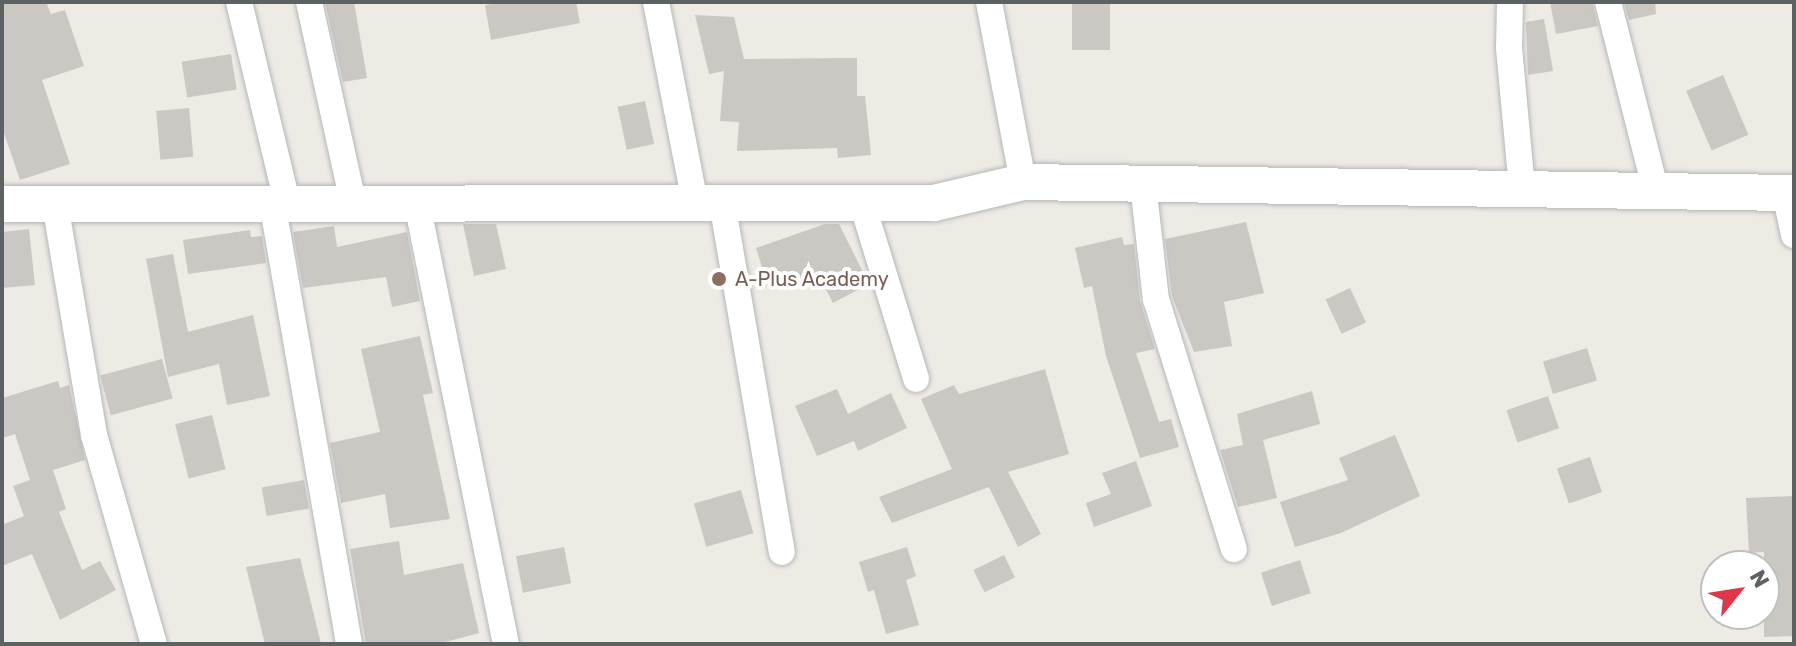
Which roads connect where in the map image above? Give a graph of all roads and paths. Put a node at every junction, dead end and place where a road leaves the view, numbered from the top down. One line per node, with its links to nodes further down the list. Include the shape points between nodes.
1 (239, 2): 12 (street)
2 (309, 2): 13 (street)
3 (656, 2): 14 (street)
4 (989, 2): 7 (street)
5 (1510, 2): 9 (street)
6 (1608, 2): 10 (street)
7 (1023, 182): 8 (street); 16 (street, via 934,203)
8 (1143, 184): 9 (street); 21 (street, via 1156,299)
9 (1522, 189): 10 (street)
10 (1656, 192): 11 (street)
11 (1790, 193): 19 (street)
12 (279, 202): 13 (street); 18 (street); 24 (street)
13 (353, 202): 15 (street)
14 (708, 202): 15 (street); 16 (street); 22 (street)
15 (417, 203): 25 (street)
16 (862, 203): 20 (street)
17 (2, 204): 18 (street)
18 (55, 204): 23 (street, via 94,435)
19 (1794, 235)
20 (916, 379)
21 (1234, 549)
22 (782, 552)
23 (154, 644)
24 (349, 644)
25 (506, 644)

